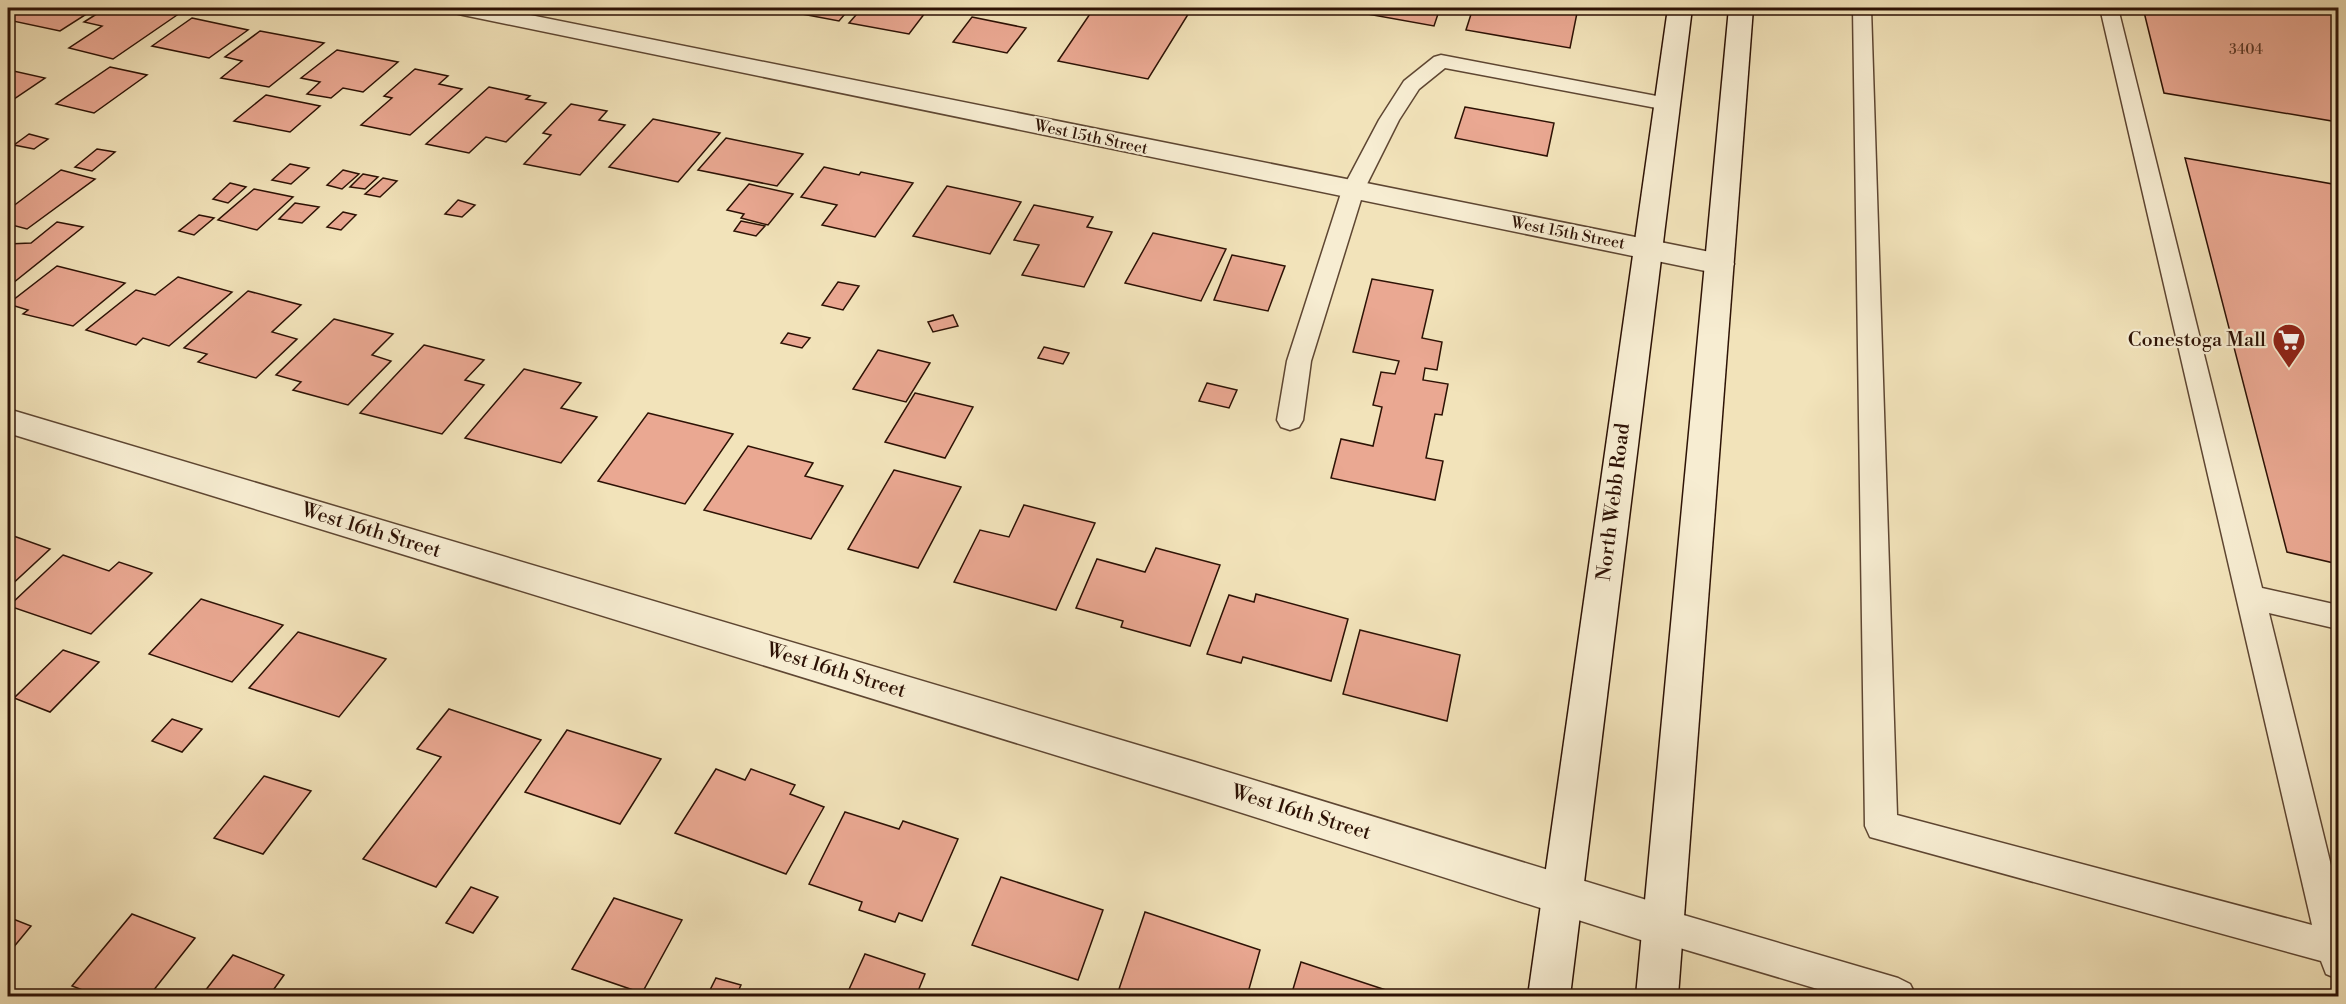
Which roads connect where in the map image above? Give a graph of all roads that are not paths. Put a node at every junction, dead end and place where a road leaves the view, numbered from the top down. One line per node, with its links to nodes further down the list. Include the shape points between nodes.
1 (463, 8): 7 (street, West 15th Street)
2 (1680, 8): 6 (street, North Webb Road)
3 (1741, 8): 9 (street)
4 (1862, 8): 16 (lane, via 1881,826)
5 (2109, 8): 12 (lane)
6 (1667, 104): 7 (lane, via 1441,61 1411,85); 8 (street, North Webb Road)
7 (1353, 190): 8 (street, West 15th Street); 10 (lane, via 1299,361)
8 (1647, 249): 9 (street, West 15th Street); 14 (street, North Webb Road)
9 (1720, 264): 15 (street)
10 (1290, 420)
11 (8, 421): 14 (street, West 16th Street)
12 (2250, 597): 13 (lane); 16 (lane)
13 (2338, 617)
14 (1563, 895): 15 (street, West 16th Street); 17 (street, North Webb Road)
15 (1663, 926): 18 (street); 19 (lane)
16 (2337, 955)
17 (1549, 996)
18 (1657, 996)
19 (1898, 996)

